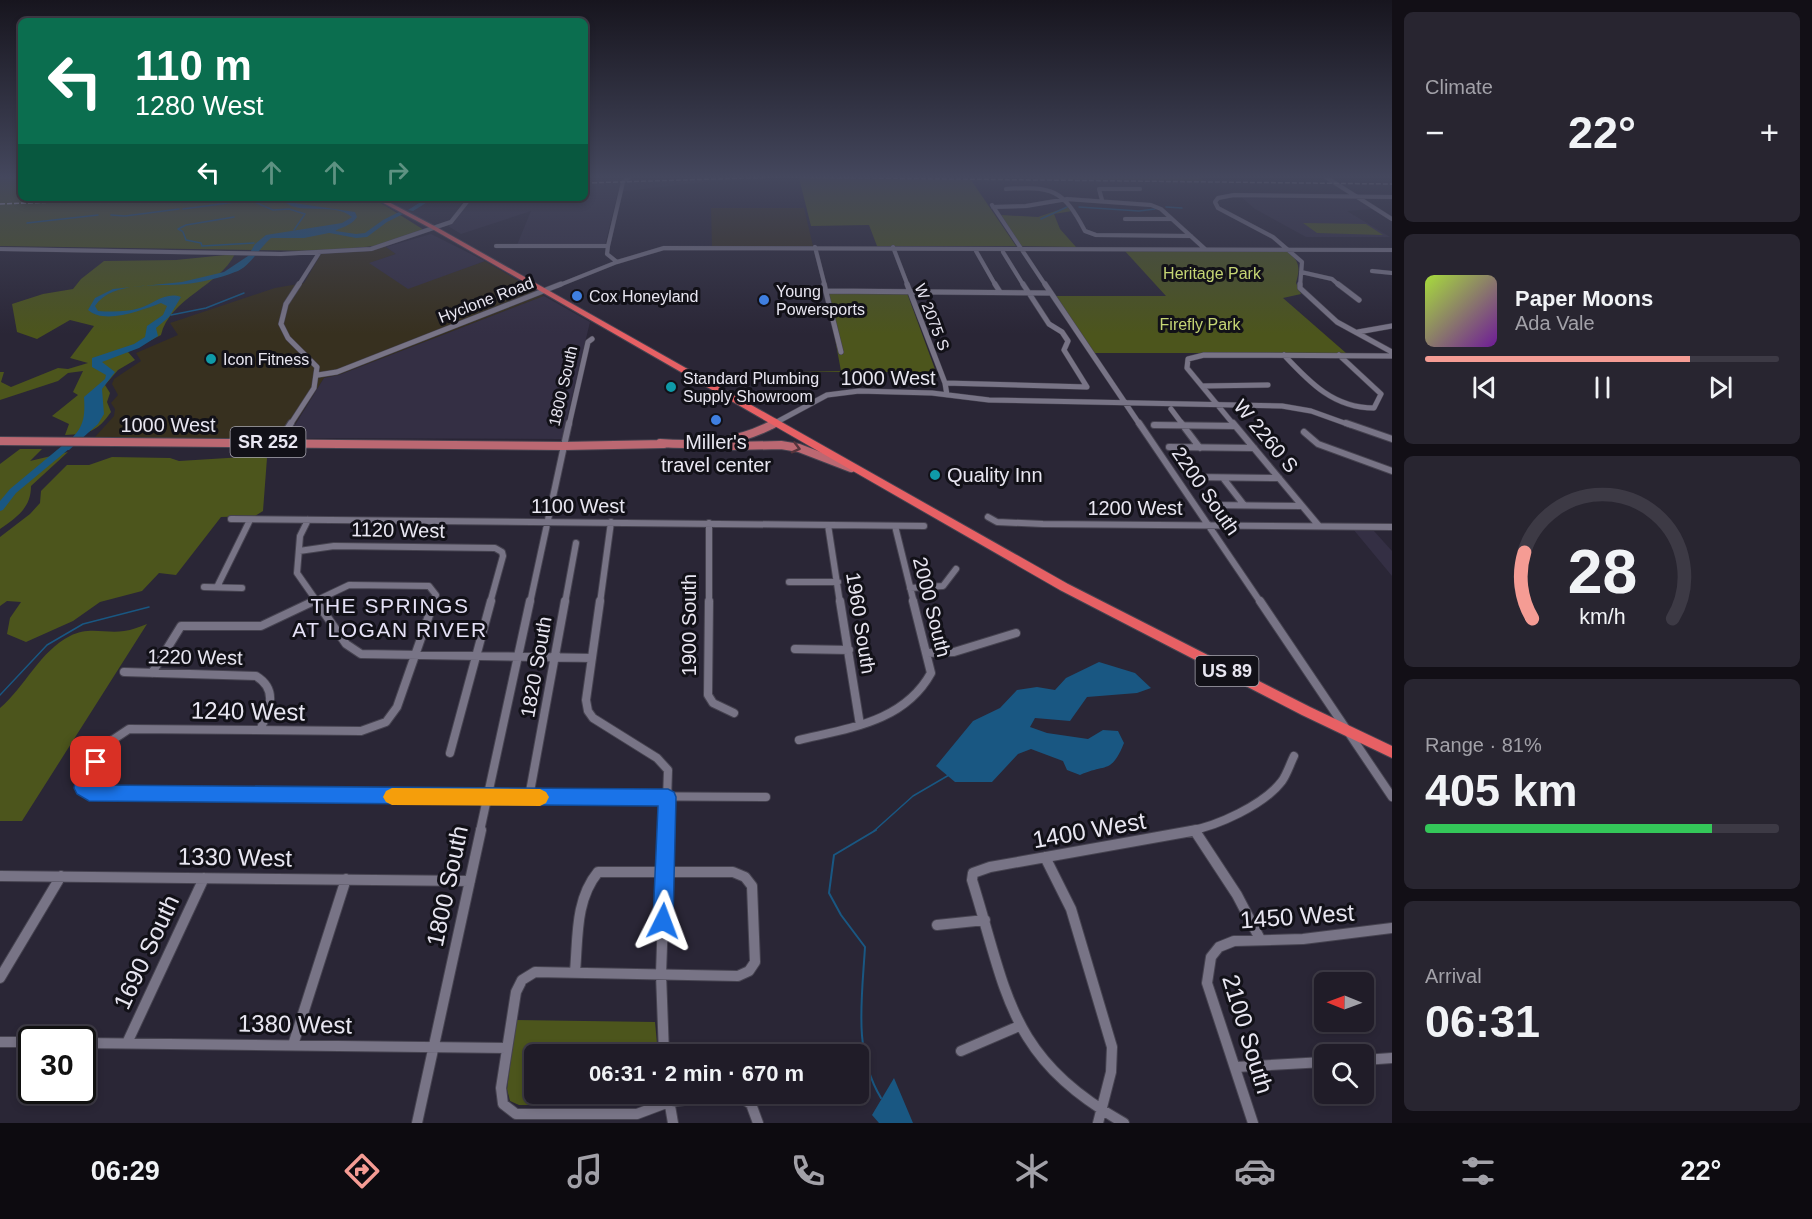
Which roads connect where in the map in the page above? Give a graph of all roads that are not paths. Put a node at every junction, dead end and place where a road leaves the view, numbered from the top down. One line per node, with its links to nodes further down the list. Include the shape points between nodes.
1 (612, 228): 9 (street)
2 (1007, 228): 12 (street, 2200 South)
3 (1083, 228): 7 (street, via 1102,236)
4 (1183, 228): 7 (street)
5 (1261, 228): 15 (street)
6 (436, 229): 19 (street, via 383,246); 25 (highway, US 89)
7 (1191, 236): 14 (street)
8 (496, 246): 9 (street)
9 (608, 246): 20 (street, via 608,254)
10 (815, 247): 11 (street, Hyclone Road); 20 (street, Hyclone Road, via 664,248); 24 (street)
11 (892, 247): 12 (street, Hyclone Road); 26 (street, W 2075 S)
12 (1020, 248): 14 (street, Hyclone Road); 29 (street, 2200 South)
13 (0, 249): 19 (street)
14 (1205, 249): 15 (street, Hyclone Road)
15 (1288, 249): 16 (street, Hyclone Road); 22 (street, via 1302,262)
16 (1392, 250)
17 (976, 251): 27 (street)
18 (1003, 252): 28 (street)
19 (319, 253): 38 (street, via 314,266 285,304 281,318 285,334 312,359)
20 (617, 262): 25 (street, Hyclone Road)
21 (1372, 270): 23 (street)
22 (1301, 272): 30 (street, via 1332,279); 32 (street, via 1303,294 1337,322)
23 (1392, 273)
24 (826, 291): 26 (street); 34 (street)
25 (545, 292): 38 (street, Hyclone Road, via 337,372); 46 (highway, US 89)
26 (909, 292): 27 (street); 39 (street, W 2075 S)
27 (1000, 292): 28 (street)
28 (1029, 292): 29 (street); 39 (street, via 1049,324 1065,336 1065,350 1087,387)
29 (1049, 293): 43 (street, 2200 South)
30 (1359, 300)
31 (1392, 326): 32 (street)
32 (1358, 332): 35 (street)
33 (591, 339): 55 (street, 1800 South)
34 (841, 352)
35 (1392, 354): 37 (street)
36 (1284, 356): 37 (street); 37 (street, via 1329,398 1367,408 1378,405 1381,394); 41 (street, W 2260 S, via 1188,359 1187,368)
37 (1339, 356)
38 (318, 375): 53 (street, via 314,388)
39 (945, 383): 42 (street, W 2075 S)
40 (1268, 385): 41 (street)
41 (1202, 386): 44 (street, W 2260 S)
42 (947, 395): 43 (street, 1000 West, via 989,400); 46 (street, 1000 West, via 840,392 815,400)
43 (1123, 401): 44 (street, 1000 West); 76 (street, 2200 South)
44 (1217, 404): 49 (street, W 2260 S); 51 (street, 1000 West, via 1295,408)
45 (1171, 409): 48 (street)
46 (775, 423): 57 (main road, 1000 West / SR 252, via 745,438); 61 (highway, US 89)
47 (1154, 425): 48 (street)
48 (1184, 425): 49 (street); 59 (street)
49 (1235, 426): 60 (street, W 2260 S)
50 (1304, 432): 62 (street, via 1318,444)
51 (1392, 439)
52 (0, 441): 53 (main road, 1000 West / SR 252)
53 (279, 442): 54 (main road, 1000 West / SR 252)
54 (445, 443): 55 (main road, 1000 West / SR 252); 55 (main road, 1000 West / SR 252)
55 (565, 444): 56 (main road, 1000 West / SR 252); 56 (main road, 1000 West / SR 252); 73 (street, 1800 South)
56 (664, 444): 57 (main road, 1000 West / SR 252)
57 (717, 445): 61 (main road, one-way to 61, via 799,448)
58 (1169, 447): 59 (street)
59 (1200, 448): 60 (street)
60 (1254, 448): 65 (street, W 2260 S)
61 (856, 469): 106 (highway, US 89, via 1064,588)
62 (1392, 471)
63 (1192, 477): 64 (street)
64 (1223, 477): 65 (street); 67 (street)
65 (1279, 478): 68 (street, W 2260 S)
66 (1211, 505): 67 (street)
67 (1244, 505): 68 (street)
68 (1302, 506): 80 (street, W 2260 S)
69 (988, 517): 76 (street, 1200 West, via 997,522 1043,524)
70 (231, 519): 71 (street, 1100 West)
71 (250, 520): 72 (street, 1100 West); 88 (street)
72 (308, 520): 73 (street, 1100 West); 83 (street)
73 (547, 522): 74 (street, 1100 West); 98 (street, 1800 South)
74 (611, 522): 75 (street, 1100 West); 100 (street)
75 (709, 524): 77 (street, 1100 West); 103 (street, 1900 South, via 708,695 713,703)
76 (1208, 524): 80 (street, 1200 West); 106 (street, 2200 South)
77 (828, 525): 78 (street, 1100 West); 86 (street, 1960 South)
78 (895, 526): 79 (street, 1100 West); 90 (street, 2000 South)
79 (924, 526)
80 (1319, 526): 81 (street, 1200 West)
81 (1392, 526)
82 (576, 543): 99 (street, 1820 South)
83 (298, 551): 91 (street, via 297,573); 97 (street, 1120 West, via 334,546 498,550 503,556)
84 (956, 569): 90 (street, via 947,585 940,588)
85 (789, 582): 86 (street)
86 (838, 582): 94 (street, 1960 South)
87 (204, 587): 88 (street)
88 (217, 587): 89 (street)
89 (242, 588)
90 (910, 588): 95 (street, 2000 South)
91 (316, 601): 96 (street, via 352,650 372,656); 96 (street, via 349,585 432,588 436,596); 102 (street, via 261,626 181,626)
92 (1016, 633): 95 (street, via 954,652)
93 (795, 649): 94 (street)
94 (849, 650): 104 (street, 1960 South)
95 (927, 653): 104 (street, 2000 South, via 931,673 927,682 890,715)
96 (415, 655): 97 (street); 105 (street, 1240 West, via 397,707 378,727 361,731)
97 (476, 656): 98 (street); 109 (street)
98 (518, 657): 99 (street); 115 (street, 1800 South)
99 (555, 658): 100 (street); 112 (street, 1820 South)
100 (592, 658): 113 (street, via 588,711 657,758 668,771)
101 (124, 672): 102 (street, 1220 West)
102 (152, 673): 105 (street, 1220 West, via 252,674 264,680 271,688 273,700)
103 (734, 713)
104 (860, 725): 107 (street)
105 (260, 730): 115 (street, 1240 West, via 129,729 108,742 83,788 86,792)
106 (1349, 731): 108 (highway, US 89); 111 (street, 2200 South)
107 (799, 740)
108 (1392, 752)
109 (450, 753)
110 (1294, 756): 116 (street, 1400 West, via 1282,781 1263,800)
111 (1392, 796)
112 (529, 797): 113 (street); 115 (street)
113 (668, 797): 114 (street); 118 (street)
114 (766, 797)
115 (488, 798): 123 (street, 1800 South)
116 (1195, 831): 117 (street, 1400 West); 127 (street)
117 (1045, 857): 124 (street, 1400 West, via 978,870 972,880); 149 (street, via 1071,909 1112,1047 1111,1072)
118 (666, 872): 129 (street, via 598,872 589,880); 130 (street); 130 (street, via 733,872 745,877 752,886 755,962 749,971 738,976)
119 (0, 876): 120 (street, 1330 West)
120 (61, 876): 121 (street, 1330 West); 131 (street)
121 (204, 878): 122 (street, 1330 West); 136 (street, 1690 South)
122 (346, 879): 123 (street, 1330 West); 138 (street)
123 (470, 881): 139 (street, 1800 South)
124 (985, 920): 125 (street); 132 (street, via 1001,981)
125 (937, 925)
126 (1392, 928): 127 (street, 1450 West, via 1303,939)
127 (1260, 939): 128 (street, 1450 West, via 1234,941 1219,947)
128 (1211, 957): 145 (street, 2100 South, via 1207,983)
129 (575, 972): 130 (street); 140 (street, via 536,972 522,980 516,992)
130 (661, 974): 137 (street)
131 (0, 978)
132 (1019, 1026): 141 (street); 149 (street)
133 (0, 1042): 134 (street)
134 (18, 1042)
135 (96, 1043): 136 (street, 1380 West)
136 (127, 1043): 138 (street, 1380 West)
137 (664, 1044)
138 (293, 1045): 139 (street, 1380 West)
139 (434, 1047): 140 (street, 1380 West); 151 (street, 1800 South)
140 (507, 1048): 150 (street, via 501,1103 506,1110)
141 (961, 1051)
142 (1392, 1058): 143 (street)
143 (1374, 1059)
144 (1314, 1063): 145 (street)
145 (1236, 1067): 155 (street, 2100 South)
146 (657, 1104): 150 (street, via 637,1114)
147 (670, 1104): 152 (street)
148 (750, 1104): 153 (street)
149 (1099, 1117): 154 (street)
150 (583, 1119)
151 (417, 1123)
152 (673, 1123)
153 (758, 1123)
154 (1124, 1123)
155 (1253, 1123)

